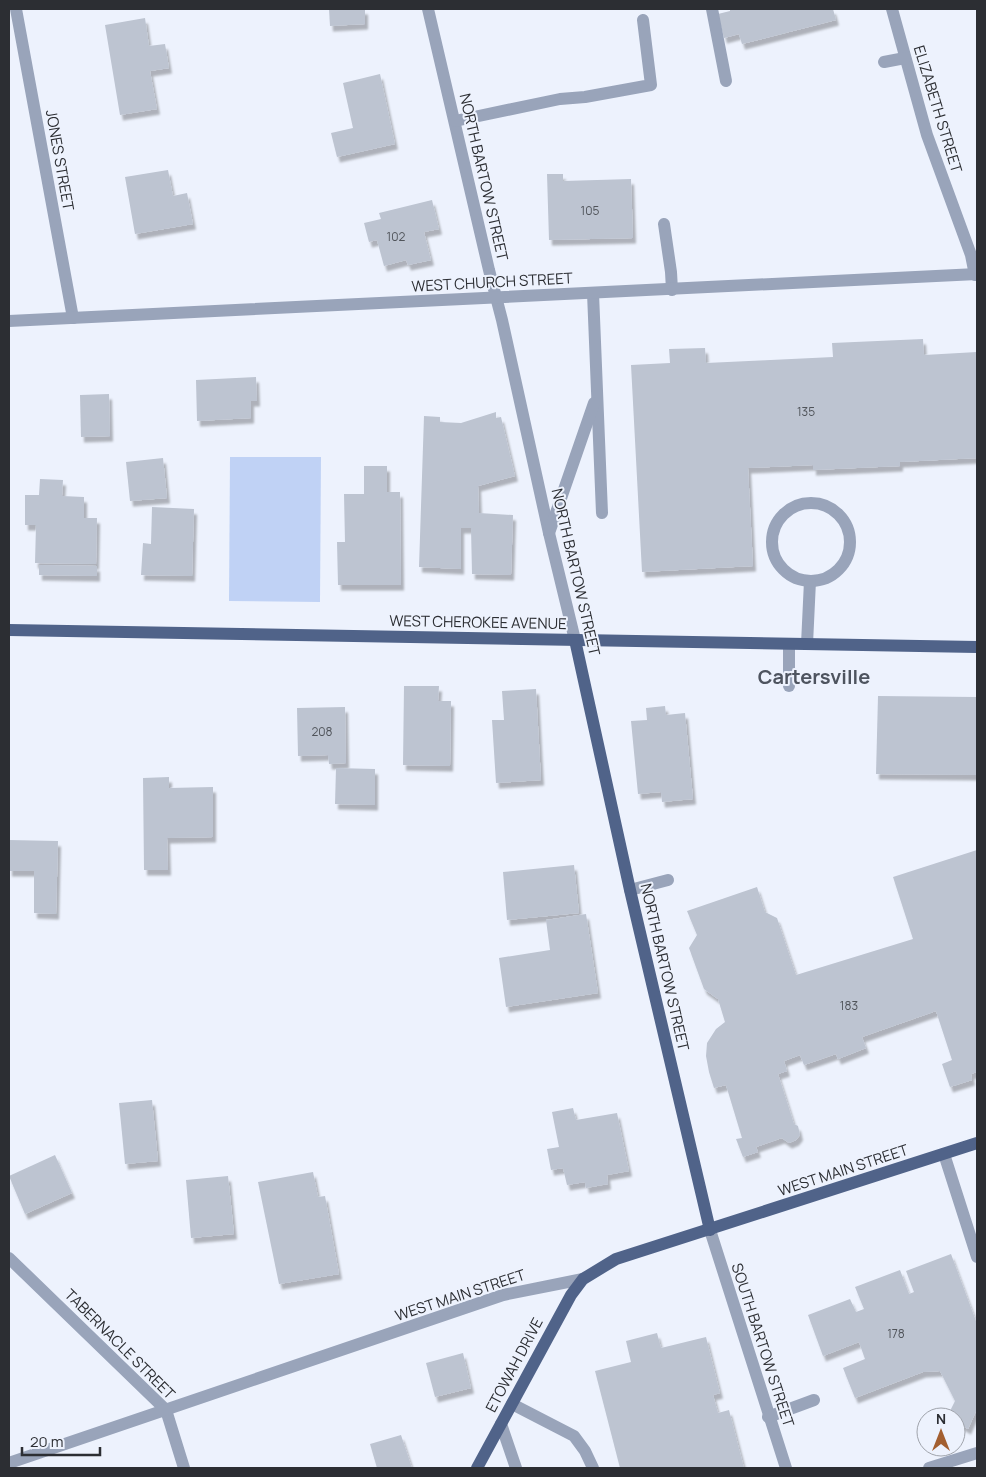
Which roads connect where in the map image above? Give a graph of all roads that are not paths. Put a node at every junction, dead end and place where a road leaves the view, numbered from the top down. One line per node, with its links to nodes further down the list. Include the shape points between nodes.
1 (16, 9): 15 (street, JONES STREET)
2 (428, 9): 9 (street, NORTH BARTOW STREET)
3 (712, 9): 8 (street)
4 (892, 9): 6 (street, ELIZABETH STREET)
5 (643, 20): 9 (street, via 651,85 560,99)
6 (905, 58): 7 (street); 11 (street, ELIZABETH STREET, via 927,135)
7 (884, 62)
8 (726, 81)
9 (455, 121): 14 (street, NORTH BARTOW STREET)
10 (664, 224): 12 (street)
11 (976, 275): 12 (street, WEST CHURCH STREET)
12 (672, 290): 13 (street, WEST CHURCH STREET)
13 (593, 293): 14 (street, WEST CHURCH STREET); 17 (street)
14 (497, 298): 15 (street, WEST CHURCH STREET); 19 (street, NORTH BARTOW STREET)
15 (73, 318): 16 (street, WEST CHURCH STREET)
16 (9, 321)
17 (597, 396): 18 (street); 19 (street)
18 (602, 513)
19 (549, 533): 22 (street, NORTH BARTOW STREET)
20 (810, 582): 20 (street, via 830,577 840,569 850,546 848,527 841,517 825,506 813,503 800,505 779,520 772,545 782,568 792,576); 24 (street)
21 (9, 630): 22 (main road, WEST CHEROKEE AVENUE)
22 (576, 640): 23 (main road, WEST CHEROKEE AVENUE); 28 (main road, NORTH BARTOW STREET)
23 (789, 644): 24 (main road, WEST CHEROKEE AVENUE); 26 (street)
24 (807, 644): 25 (main road, WEST CHEROKEE AVENUE)
25 (977, 647)
26 (789, 686)
27 (668, 880): 28 (street)
28 (630, 890): 31 (main road, NORTH BARTOW STREET)
29 (977, 1143): 30 (main road, WEST MAIN STREET)
30 (944, 1154): 31 (main road, WEST MAIN STREET); 32 (street)
31 (710, 1230): 34 (main road, WEST MAIN STREET, via 616,1259); 38 (street, SOUTH BARTOW STREET)
32 (977, 1257)
33 (9, 1258): 37 (street, TABERNACLE STREET)
34 (583, 1279): 36 (main road, ETOWAH DRIVE, via 558,1317); 37 (street, WEST MAIN STREET, via 503,1295)
35 (814, 1400): 38 (street)
36 (512, 1404): 39 (main road, ETOWAH DRIVE); 45 (street, via 574,1436)
37 (166, 1410): 41 (street, WEST MAIN STREET); 42 (street, TABERNACLE STREET)
38 (768, 1417): 46 (street, SOUTH BARTOW STREET)
39 (501, 1424): 43 (main road, ETOWAH DRIVE); 44 (street)
40 (977, 1453): 47 (street)
41 (9, 1463)
42 (184, 1468)
43 (477, 1468)
44 (516, 1468)
45 (593, 1468)
46 (786, 1468)
47 (929, 1468)

